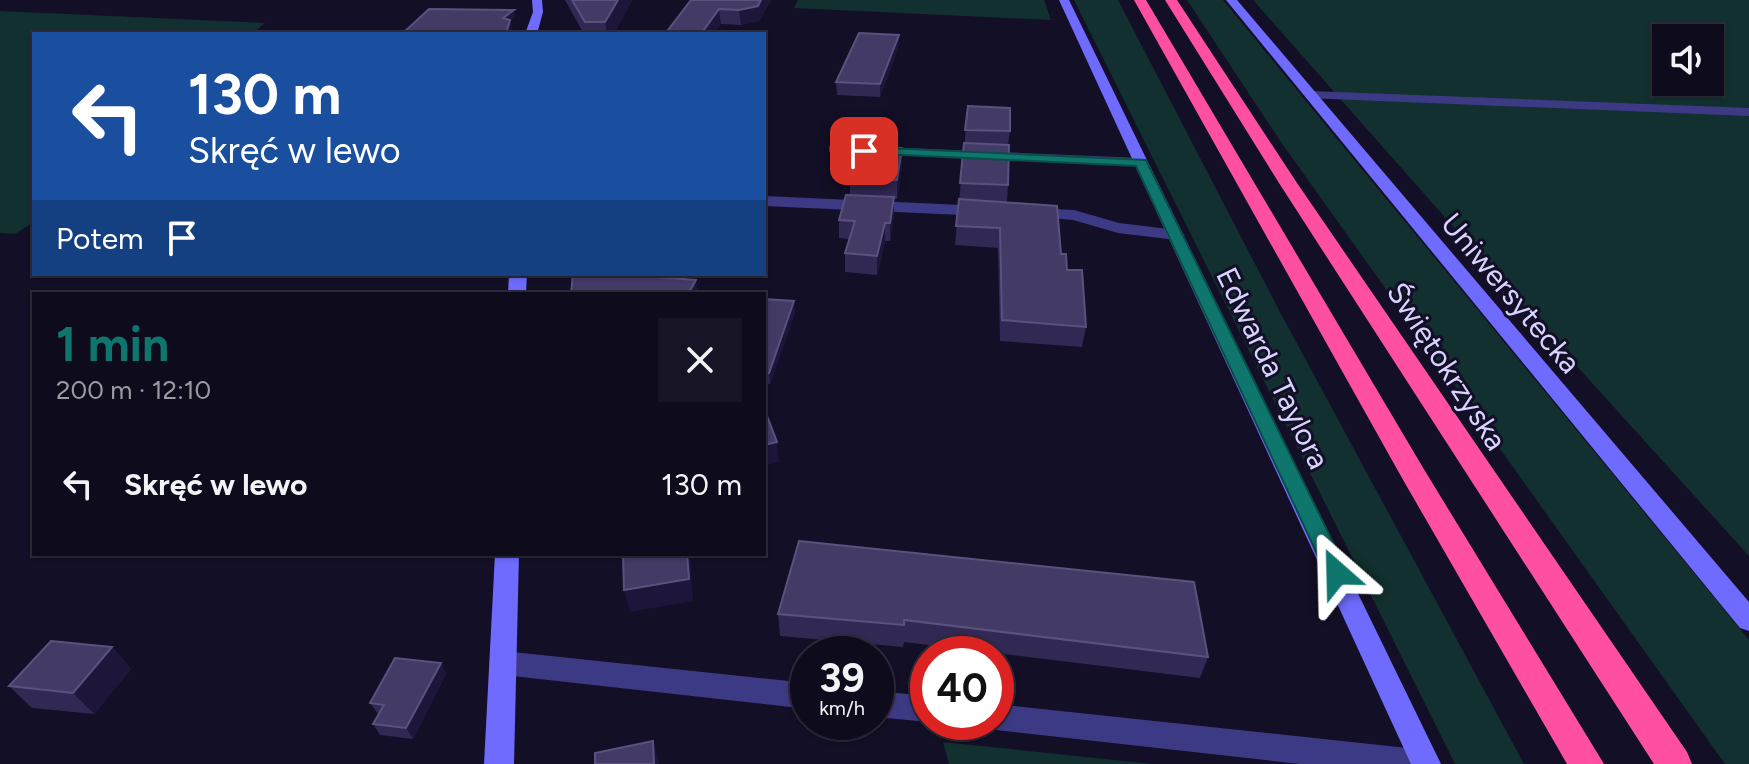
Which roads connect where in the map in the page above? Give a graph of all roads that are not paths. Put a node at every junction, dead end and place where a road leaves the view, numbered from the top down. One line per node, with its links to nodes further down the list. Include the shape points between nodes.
1 (537, 0): 6 (street)
2 (1064, 0): 10 (street, Edwarda Taylora)
3 (1140, 0): 20 (highway)
4 (1171, 0): 21 (highway, Świętokrzyska)
5 (1231, 0): 7 (street, Uniwersytecka)
6 (532, 32)
7 (1311, 95): 8 (lane); 14 (street, Uniwersytecka)
8 (1749, 112)
9 (834, 149): 10 (lane)
10 (1141, 162): 12 (street, Edwarda Taylora)
11 (766, 201): 12 (lane, via 1074,215 1118,228)
12 (1177, 235): 19 (street, Edwarda Taylora)
13 (507, 556): 15 (street)
14 (1749, 620)
15 (503, 663): 16 (lane); 18 (street)
16 (790, 694)
17 (1014, 719): 19 (lane)
18 (499, 764)
19 (1426, 764)
20 (1586, 764)
21 (1674, 764)

